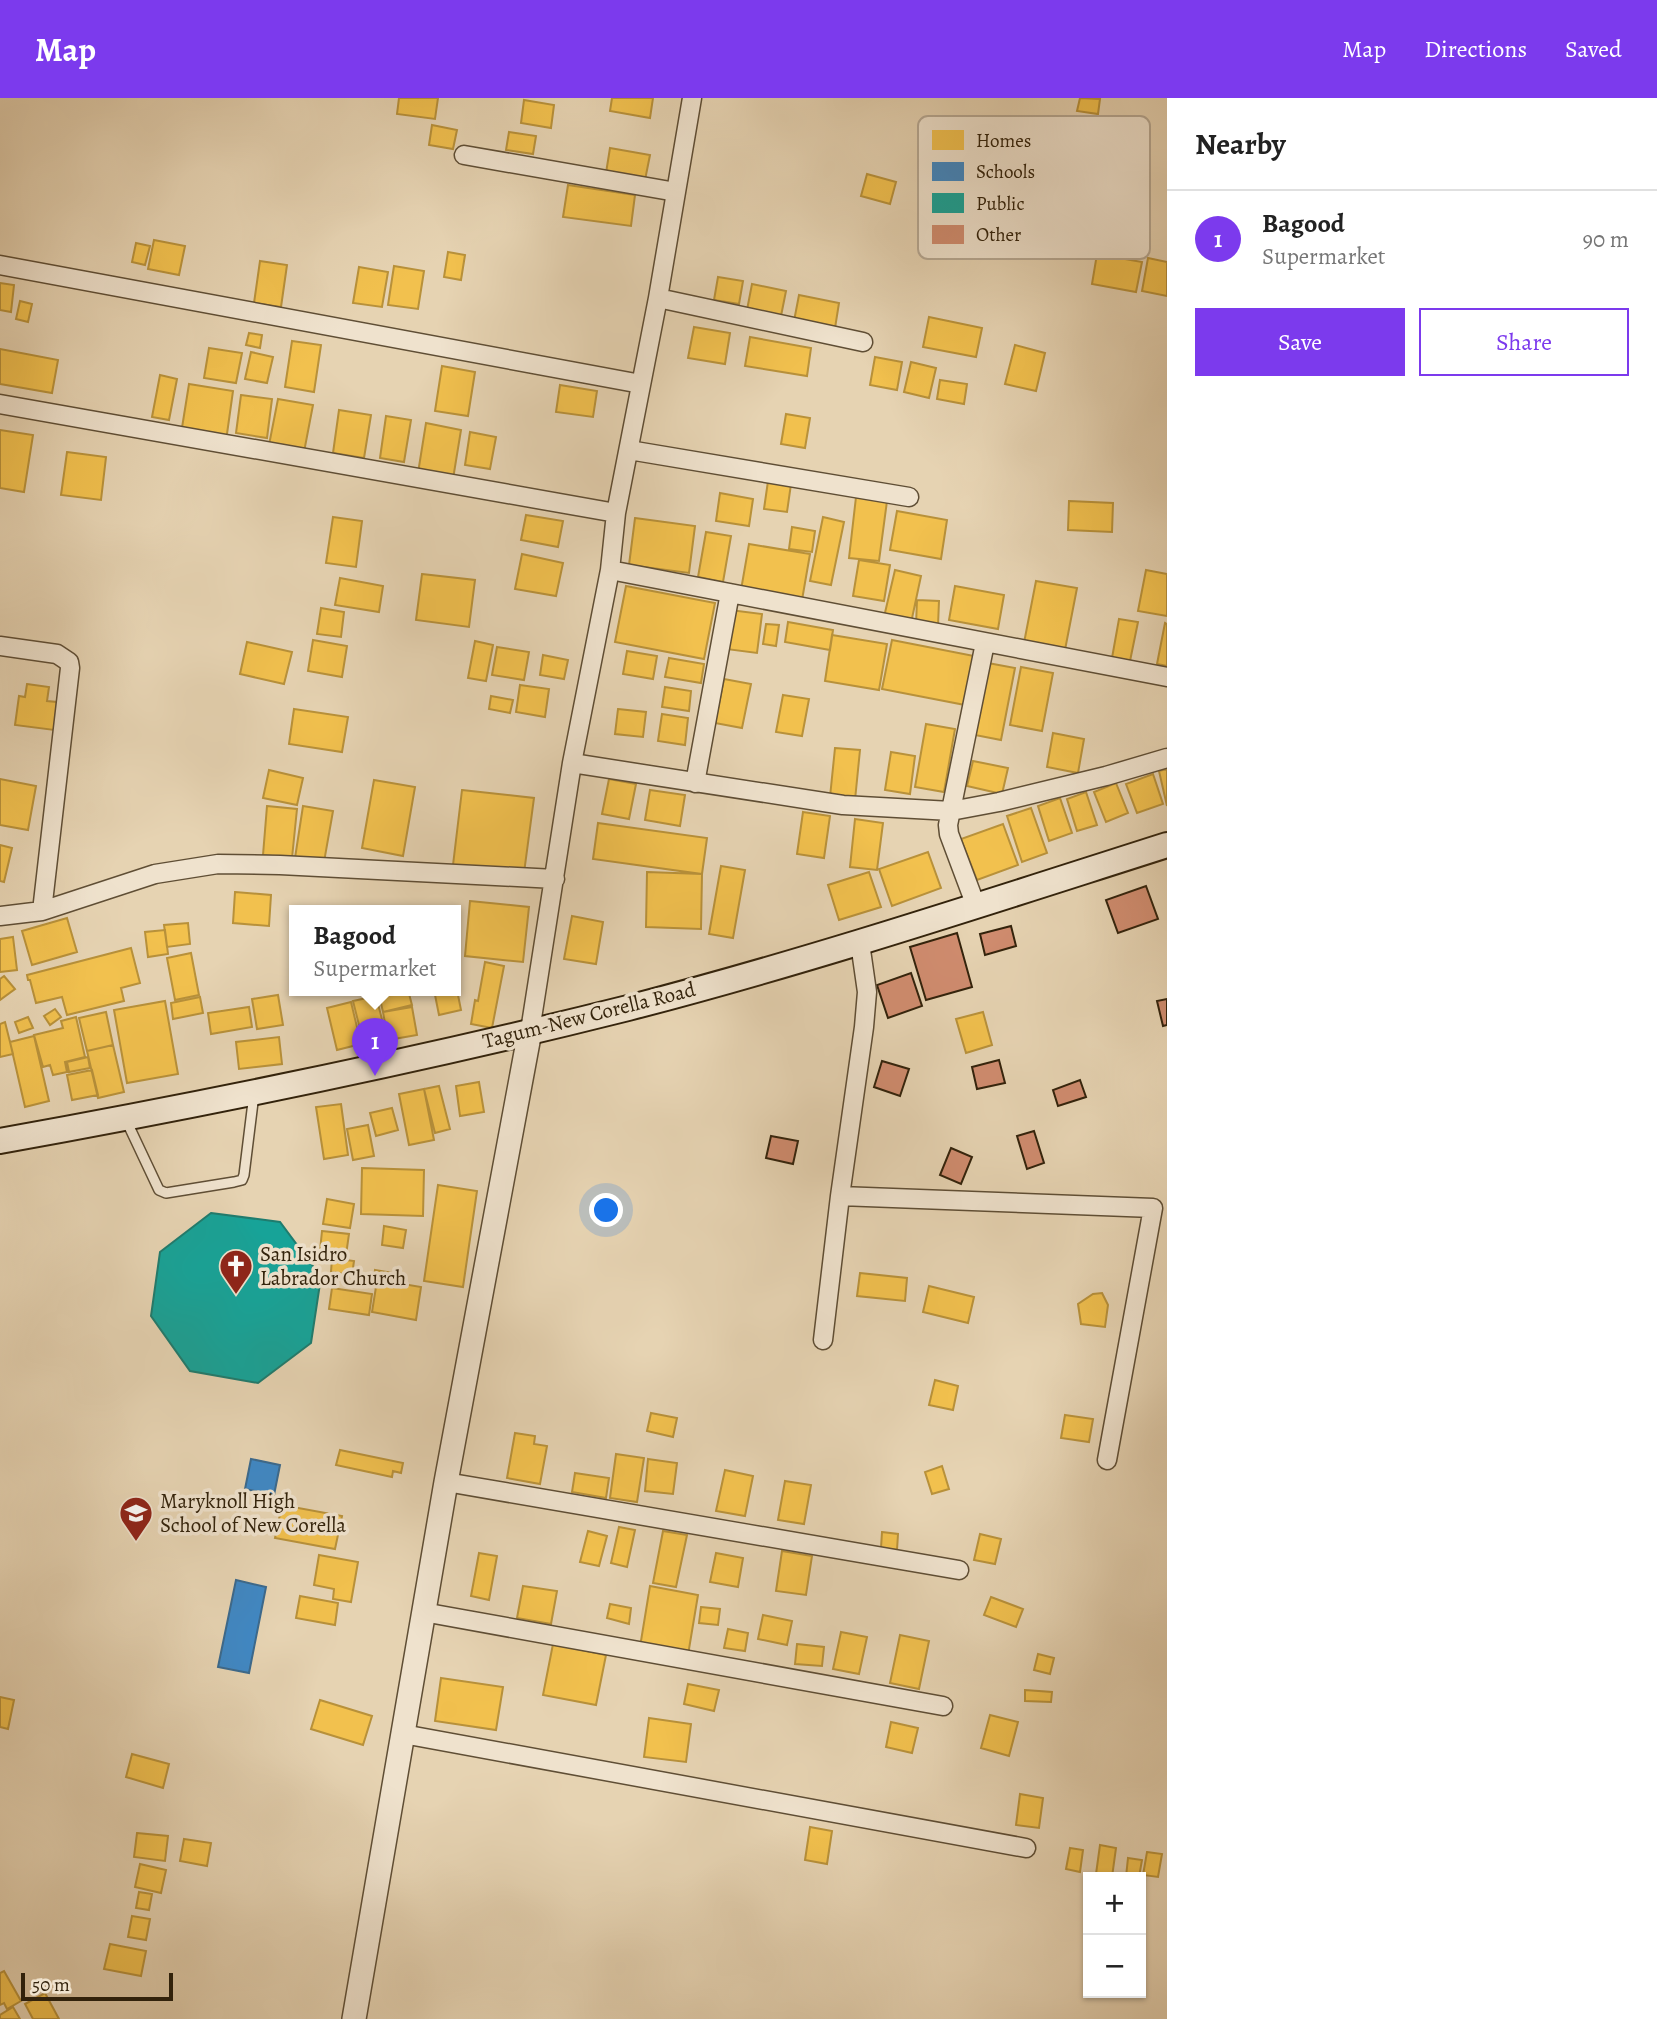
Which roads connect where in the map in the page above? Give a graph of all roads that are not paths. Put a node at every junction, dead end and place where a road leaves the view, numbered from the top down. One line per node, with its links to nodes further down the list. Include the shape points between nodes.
1 (692, 98): 3 (street)
2 (464, 155): 3 (street)
3 (676, 192): 5 (street)
4 (0, 265): 7 (street)
5 (658, 298): 6 (street); 7 (street)
6 (863, 342)
7 (641, 384): 9 (street)
8 (0, 404): 11 (street)
9 (629, 450): 10 (street); 11 (street)
10 (909, 497)
11 (617, 513): 12 (street)
12 (610, 570): 13 (street); 18 (street)
13 (730, 593): 14 (street); 19 (street)
14 (985, 643): 16 (street); 20 (street)
15 (0, 646): 24 (street, via 57,654 71,668)
16 (1167, 677)
17 (1167, 758): 20 (street)
18 (572, 763): 19 (street); 22 (street)
19 (695, 783): 20 (street, via 842,805)
20 (951, 811): 23 (street, via 949,834)
21 (1167, 845): 23 (main road, Tagum-New Corella Road)
22 (555, 879): 24 (street, via 218,864 155,874); 27 (street)
23 (976, 906): 26 (main road, Tagum-New Corella Road)
24 (42, 911): 25 (street)
25 (0, 916)
26 (860, 943): 27 (main road, Tagum-New Corella Road); 31 (street, via 867,992)
27 (530, 1031): 28 (main road, Tagum-New Corella Road); 34 (street)
28 (254, 1093): 29 (main road, Tagum-New Corella Road); 29 (lane, via 244,1175 234,1182 166,1193 159,1190)
29 (125, 1118): 30 (main road, Tagum-New Corella Road)
30 (1, 1140)
31 (840, 1196): 32 (street); 33 (street, via 1153,1208)
32 (823, 1340)
33 (1107, 1461)
34 (446, 1482): 35 (street); 36 (street)
35 (959, 1570)
36 (424, 1612): 37 (street); 38 (street)
37 (943, 1706)
38 (403, 1734): 39 (street); 40 (street)
39 (1026, 1848)
40 (354, 2019)

